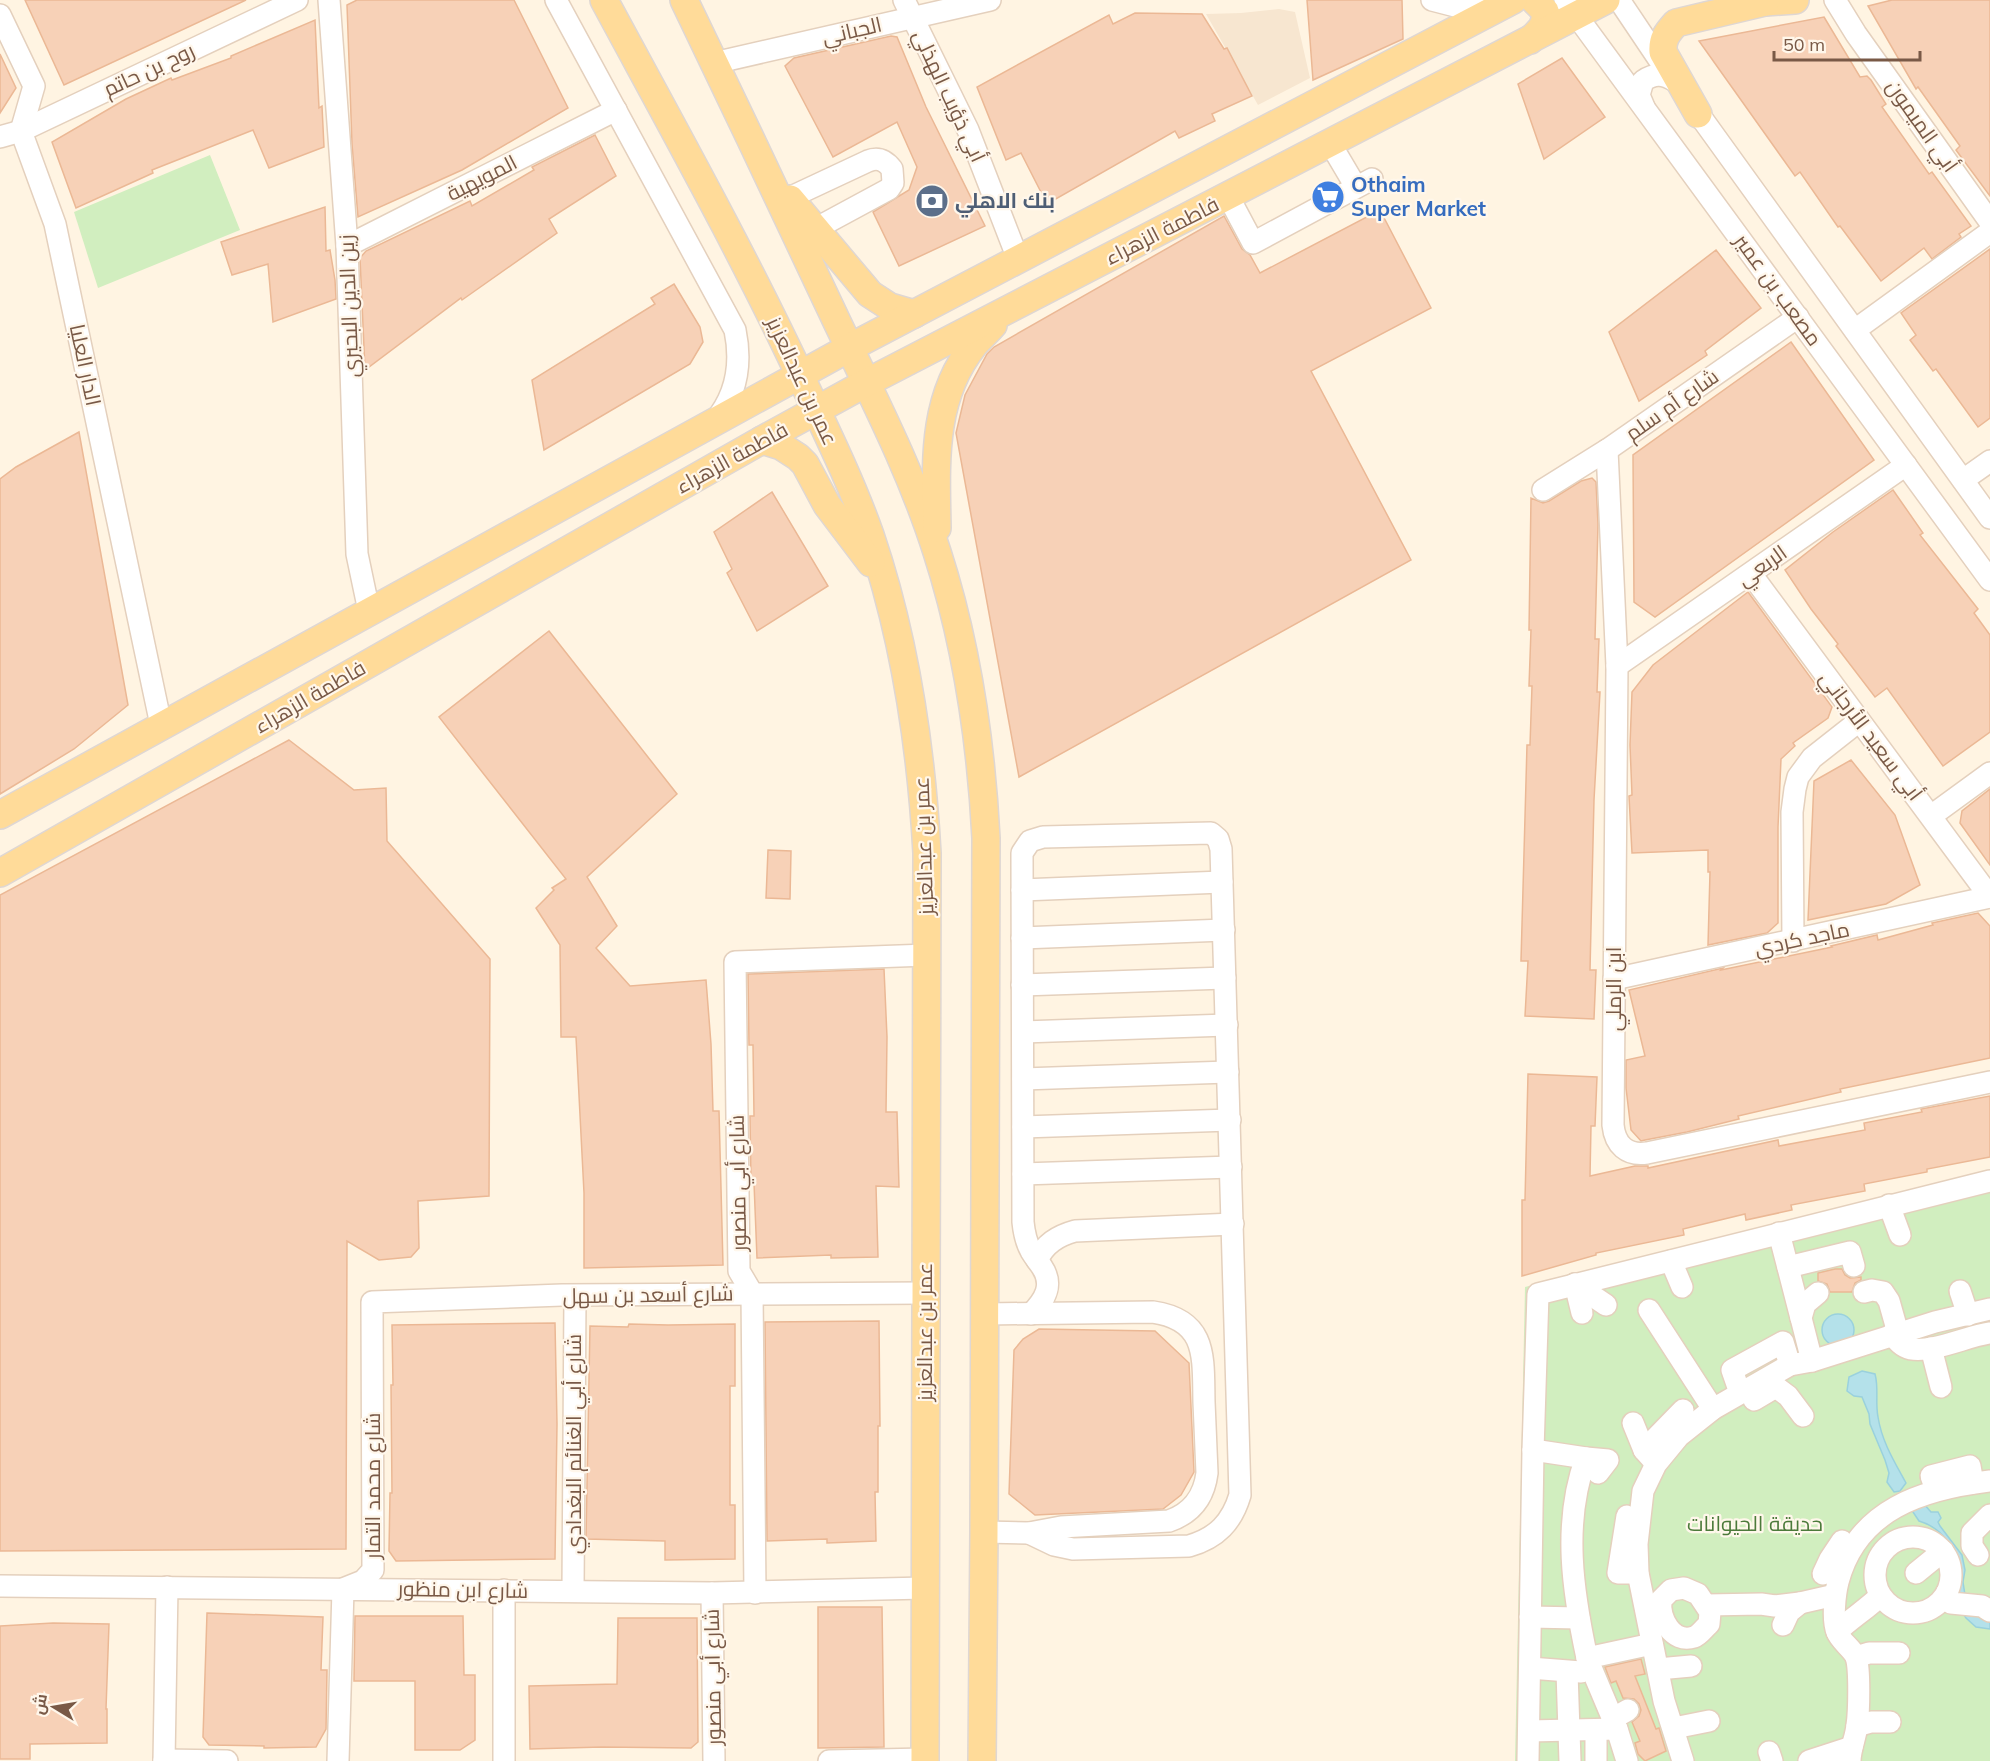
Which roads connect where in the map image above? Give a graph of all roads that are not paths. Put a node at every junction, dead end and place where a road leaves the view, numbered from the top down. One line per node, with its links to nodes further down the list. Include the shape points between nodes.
1 (297, 0): 23 (street, روح بن حاتم)
2 (329, 0): 32 (street, زين الدين البحيري)
3 (556, 0): 21 (street, عمر بن عبدالعزيز)
4 (604, 0): 39 (main road, عمر بن عبدالعزيز, via 761,293)
5 (684, 0): 18 (main road)
6 (990, 0): 15 (street, الجباني)
7 (1432, 0): 13 (street, via 1456,7)
8 (1534, 0): 17 (main road, via 1545,11 1546,20)
9 (1606, 0): 14 (main road, فاطمة الزهراء)
10 (1619, 0): 19 (street, مصعب بن عمير)
11 (1835, 0): 29 (street, أبي الميمون)
12 (1777, 1): 22 (main road, via 1676,23 1667,33 1663,52)
13 (1503, 5): 33 (main road)
14 (1571, 8): 17 (main road, فاطمة الزهراء); 20 (street, مصعب بن عمير)
15 (908, 9): 18 (street, الجباني); 33 (street, أبي ذؤيب الهذلي, via 968,130)
16 (0, 15): 23 (street, via 34,86)
17 (1530, 40): 25 (main road, فاطمة الزهراء)
18 (714, 63): 26 (main road)
19 (1675, 81): 20 (street, via 1659,74 1643,81 1639,95); 22 (street, مصعب بن عمير)
20 (1644, 108): 36 (street, مصعب بن عمير)
21 (616, 110): 32 (street, المويهية); 42 (street, عمر بن عبدالعزيز, via 735,330 736,381)
22 (1698, 114): 37 (street, مصعب بن عمير)
23 (21, 131): 24 (street, روح بن حاتم); 57 (street, الدار العليا, via 55,224)
24 (0, 137)
25 (1330, 143): 27 (main road, فاطمة الزهراء); 27 (street, via 1364,183 1253,243)
26 (765, 169): 28 (main road); 38 (main road)
27 (1228, 196): 34 (main road, فاطمة الزهراء)
28 (789, 198): 30 (main road); 30 (street, via 867,160 882,160 892,169 893,183 889,189)
29 (1990, 222)
30 (815, 228): 35 (main road, via 870,294 890,307)
31 (1990, 232): 37 (street)
32 (347, 246): 54 (street, زين الدين البحيري, via 357,554)
33 (1018, 259): 35 (main road)
34 (1007, 311): 40 (main road, فاطمة الزهراء); 50 (main road, via 974,345 958,371 940,418 936,458)
35 (914, 314): 38 (main road)
36 (1798, 317): 44 (street, شارع أم سلم); 46 (street, مصعب بن عمير)
37 (1855, 330): 47 (street, مصعب بن عمير)
38 (849, 348): 39 (main road); 40 (main road)
39 (800, 375): 41 (main road, عمر بن عبدالعزيز); 42 (main road)
40 (866, 383): 41 (main road, فاطمة الزهراء); 50 (main road, via 904,463)
41 (817, 411): 43 (main road, فاطمة الزهراء); 53 (main road, عمر بن عبدالعزيز, via 855,494)
42 (711, 426): 54 (main road)
43 (762, 440): 53 (main road, via 798,457 827,505); 61 (main road, فاطمة الزهراء)
44 (1607, 450): 48 (street, شارع أم سلم); 55 (street, ابن الرملي)
45 (1990, 461): 47 (street)
46 (1906, 465): 51 (street, الربعي); 52 (street, مصعب بن عمير)
47 (1963, 480): 49 (street, مصعب بن عمير)
48 (1543, 490)
49 (1990, 518)
50 (938, 554): 103 (main road, via 972,694 983,790)
51 (1751, 574): 55 (street, الربعي); 56 (street, أبي سعيد الأرجاني)
52 (1990, 580)
53 (884, 581): 68 (main road, عمر بن عبدالعزيز, via 906,670 920,761 927,853)
54 (369, 611): 57 (main road)
55 (1617, 666): 70 (street, ابن الرملي)
56 (1859, 721): 60 (street, أبي سعيد الأرجاني); 67 (street, via 1812,758 1798,777 1792,812)
57 (161, 725): 59 (main road)
58 (1990, 773): 60 (street)
59 (0, 814)
60 (1931, 816): 64 (street, أبي سعيد الأرجاني)
61 (0, 873)
62 (1222, 882): 63 (street); 63 (street, via 1221,844 1211,833 1043,837 1030,842 1022,853); 65 (street)
63 (1022, 890): 66 (street)
64 (1990, 897): 67 (street, ماجد كردي)
65 (1224, 930): 66 (street); 69 (street)
66 (1022, 938): 71 (street)
67 (1793, 941): 70 (street, ماجد كردي)
68 (927, 955): 94 (street, شارع أبي منصور, via 735,962 739,1271); 95 (main road, عمر بن عبدالعزيز)
69 (1225, 978): 71 (street); 72 (street)
70 (1614, 979): 76 (street, ابن الرملي, via 1613,1125 1617,1142 1630,1153 1639,1155)
71 (1022, 985): 73 (street)
72 (1227, 1025): 73 (street); 74 (street)
73 (1023, 1032): 75 (street)
74 (1228, 1072): 75 (street); 77 (street)
75 (1023, 1079): 78 (street)
76 (1990, 1082)
77 (1230, 1120): 78 (street); 79 (street)
78 (1023, 1126): 80 (street)
79 (1231, 1167): 80 (street); 83 (street)
80 (1023, 1174): 86 (street, via 1024,1233)
81 (1990, 1181): 82 (street, via 1953,1198)
82 (1889, 1205): 84 (street); 85 (street)
83 (1233, 1224): 86 (street, via 1075,1231 1056,1238); 121 (street, via 1241,1482 1231,1518 1213,1536 1189,1546 1073,1549)
84 (1779, 1233): 87 (street); 89 (street)
85 (1900, 1235)
86 (1037, 1260): 104 (street, via 1048,1287 1044,1301)
87 (1671, 1261): 90 (street); 91 (street)
88 (1854, 1266): 89 (street, via 1850,1252)
89 (1788, 1267): 106 (street)
90 (1575, 1284): 99 (street); 102 (street); 116 (street, via 1538,1294)
91 (1682, 1287)
92 (1960, 1291): 105 (street)
93 (1864, 1292): 108 (street, via 1883,1292 1889,1301)
94 (752, 1293): 95 (street, شارع أسعد بن سهل); 97 (street, شارع أسعد بن سهل); 133 (street, شارع أبي منصور)
95 (925, 1293): 128 (main road, عمر بن عبدالعزيز)
96 (1818, 1293): 106 (street, via 1805,1304)
97 (575, 1296): 98 (street, شارع أسعد بن سهل); 131 (street, شارع أبي الغنائم البغدادي)
98 (372, 1302): 129 (street, شارع محمد التمار, via 373,1570 363,1581)
99 (1606, 1305)
100 (1990, 1309): 105 (street)
101 (1649, 1310): 112 (street)
102 (1582, 1313)
103 (985, 1314): 104 (street); 120 (main road)
104 (1031, 1314): 121 (street, via 1153,1312 1171,1316 1187,1326 1203,1355 1207,1473 1197,1502 1169,1521 1061,1527)
105 (1968, 1315): 108 (street)
106 (1801, 1318): 110 (street)
107 (1990, 1333): 109 (street)
108 (1895, 1334): 109 (street, via 1900,1344 1910,1348); 110 (street)
109 (1931, 1348): 111 (street)
110 (1812, 1361): 112 (street, via 1790,1365)
111 (1941, 1387)
112 (1713, 1409): 114 (street)
113 (1803, 1416): 114 (street, via 1776,1387 1700,1432)
114 (1684, 1419): 117 (street)
115 (1633, 1423): 117 (street)
116 (1533, 1450): 140 (street); 141 (street, via 1592,1466 1576,1497 1572,1542)
117 (1650, 1457): 139 (street, via 1637,1544 1638,1574)
118 (1982, 1482): 125 (street, via 1936,1490 1896,1506 1877,1508 1844,1562)
119 (1990, 1515): 123 (street, via 1972,1533 1972,1546)
120 (984, 1532): 121 (street); 167 (main road)
121 (1029, 1533)
122 (1942, 1551): 124 (street); 134 (street, via 1918,1537 1898,1540 1883,1550 1874,1571); 135 (street, via 1951,1576)
123 (1978, 1555)
124 (1916, 1573)
125 (1827, 1579): 137 (street); 143 (street)
126 (0, 1586): 127 (street, شارع ابن منظور)
127 (167, 1587): 129 (street, شارع ابن منظور); 160 (street)
128 (925, 1588): 133 (street, شارع ابن منظور); 161 (main road, عمر بن عبدالعزيز)
129 (343, 1589): 130 (street, شارع ابن منظور); 163 (street)
130 (504, 1590): 131 (street, شارع ابن منظور); 164 (street)
131 (573, 1591): 132 (street, شارع ابن منظور)
132 (712, 1593): 133 (street, شارع ابن منظور); 165 (street, شارع أبي منصور)
133 (755, 1593)
134 (1880, 1596): 135 (street, via 1896,1610 1914,1614); 143 (street)
135 (1949, 1597): 138 (street)
136 (1719, 1601): 137 (street, via 1764,1597 1774,1606); 139 (street, via 1684,1588 1671,1590); 139 (street, via 1710,1612 1709,1624 1688,1638 1675,1635)
137 (1800, 1603): 142 (street, via 1789,1612)
138 (1986, 1608)
139 (1653, 1611): 144 (street)
140 (1530, 1617): 141 (street); 149 (street)
141 (1579, 1618): 147 (street)
142 (1783, 1625)
143 (1837, 1632): 146 (street)
144 (1652, 1644): 147 (street); 150 (street)
145 (1899, 1653): 146 (street)
146 (1856, 1657): 155 (street)
147 (1591, 1665): 151 (street); 153 (street)
148 (1691, 1666): 150 (street)
149 (1530, 1668): 151 (street); 157 (street)
150 (1658, 1669): 156 (street, via 1668,1718)
151 (1567, 1672): 158 (street)
152 (1708, 1721): 156 (street)
153 (1613, 1722): 158 (street); 170 (street); 171 (street)
154 (1890, 1722): 155 (street)
155 (1857, 1726): 159 (street)
156 (1674, 1728): 172 (street)
157 (1529, 1731): 158 (street); 168 (street)
158 (1569, 1731): 169 (street)
159 (1851, 1754): 173 (street)
160 (164, 1760): 162 (street)
161 (925, 1760): 166 (street)
162 (227, 1761)
163 (338, 1761)
164 (504, 1761)
165 (714, 1761)
166 (829, 1761)
167 (982, 1761)
168 (1528, 1761)
169 (1570, 1761)
170 (1596, 1761)
171 (1627, 1761)
172 (1683, 1761)
173 (1809, 1761)

